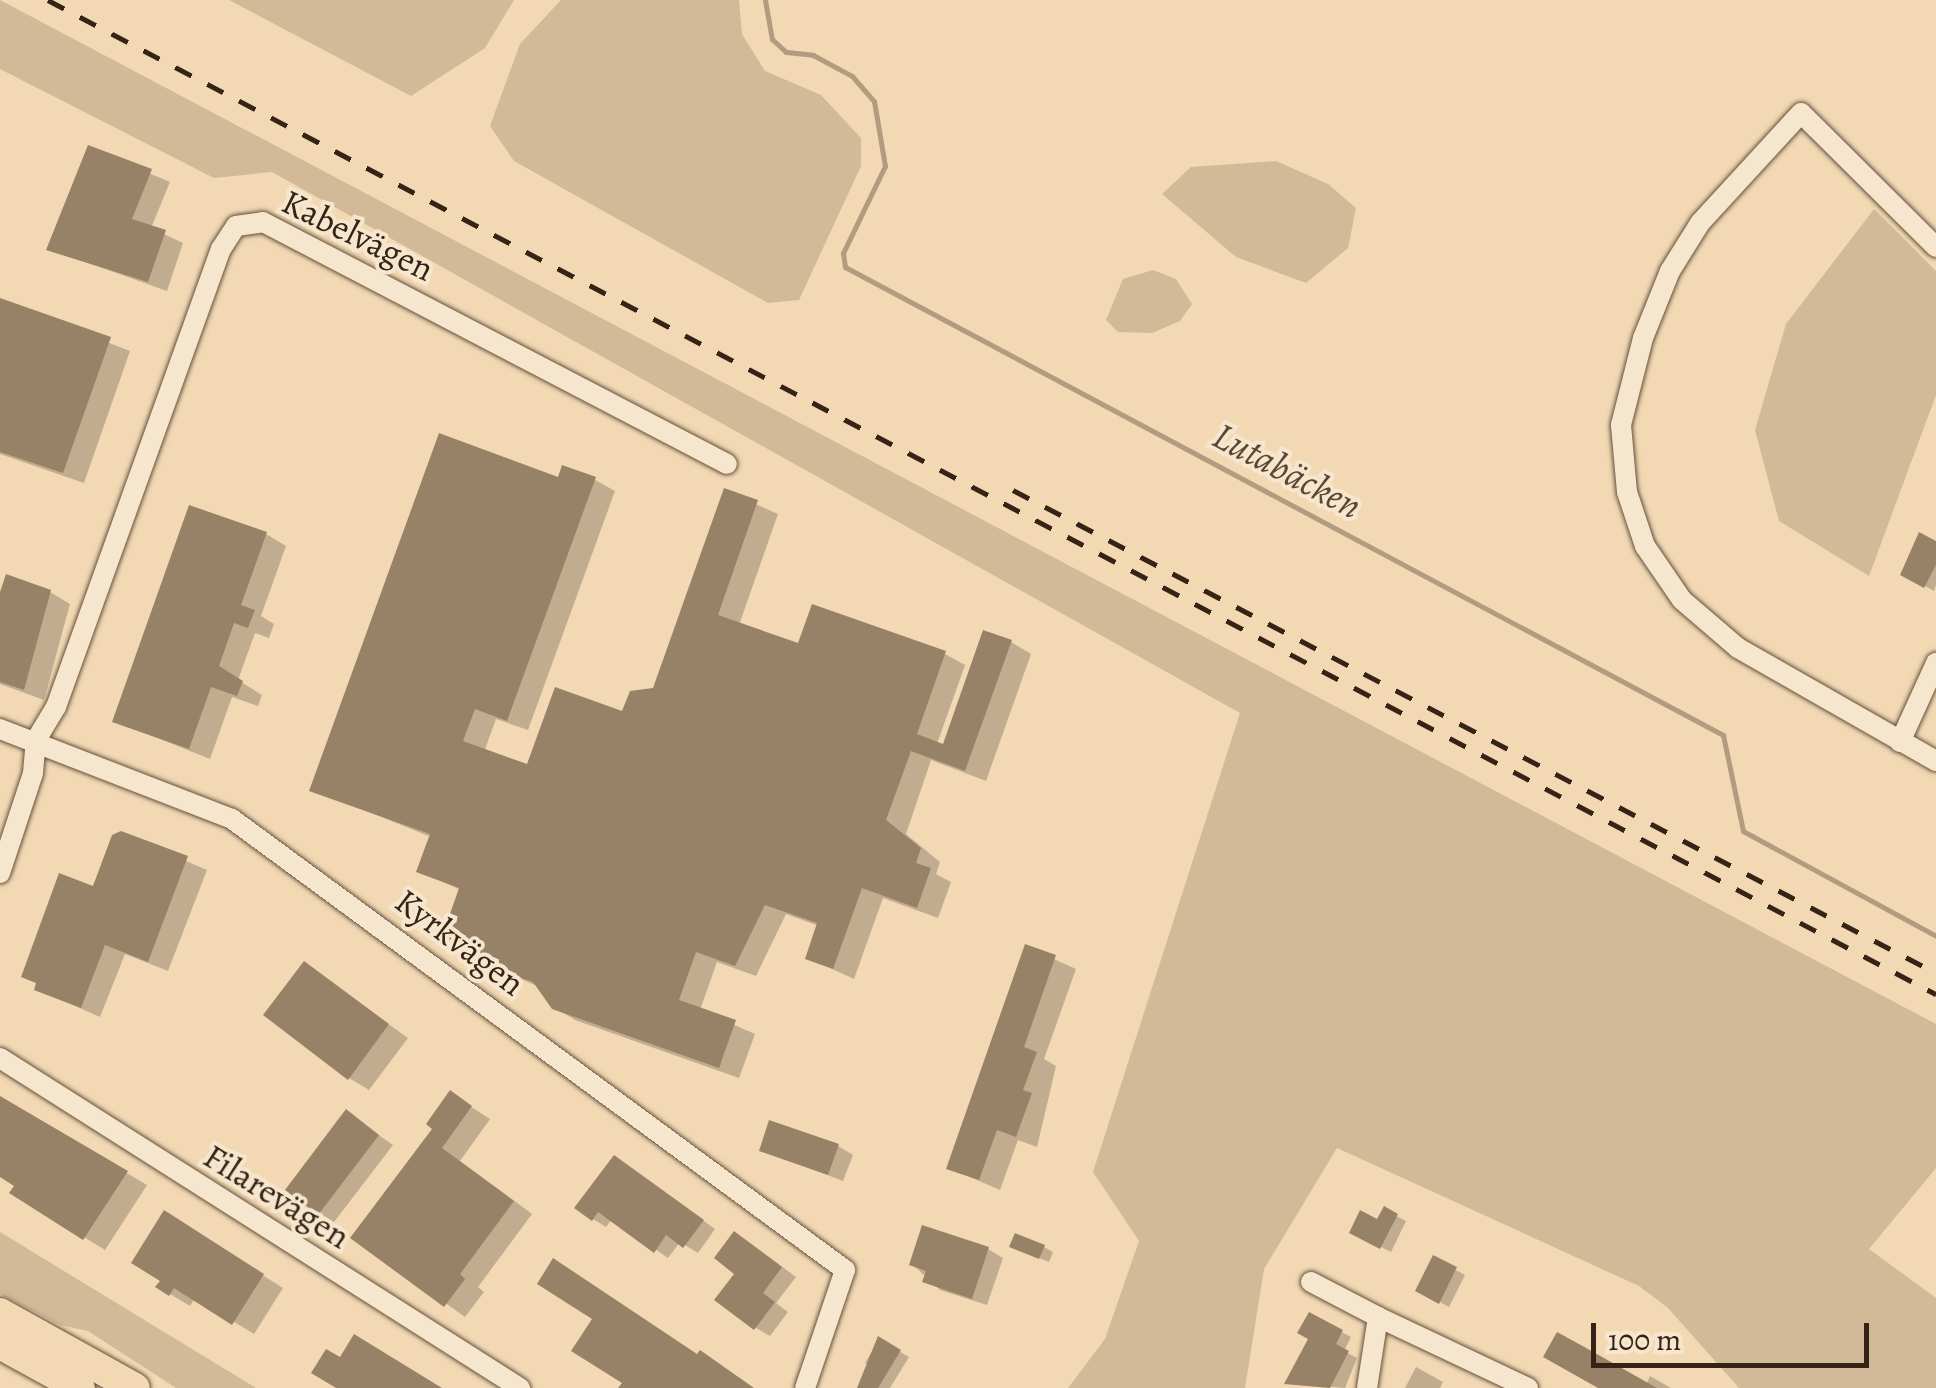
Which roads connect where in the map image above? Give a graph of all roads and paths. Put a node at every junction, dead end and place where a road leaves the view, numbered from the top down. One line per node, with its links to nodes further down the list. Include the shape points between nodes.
1 (1936, 247): 6 (street, via 1800,113 1700,224 1670,271 1643,338 1622,425 1627,492 1645,546 1682,600 1738,648)
2 (727, 464): 5 (street, Kabelvägen, via 308,244 263,222 246,222 221,248 56,707)
3 (1936, 663): 6 (street)
4 (0, 729): 5 (street, Kyrkvägen)
5 (36, 740): 8 (street, via 34,773); 17 (street, Kyrkvägen, via 232,818 845,1270)
6 (1900, 742): 7 (street)
7 (1936, 761)
8 (0, 874)
9 (0, 1058): 16 (street, Filarevägen)
10 (1310, 1282): 12 (street)
11 (0, 1313): 15 (highway)
12 (1378, 1317): 18 (street); 19 (street)
13 (0, 1344): 14 (highway)
14 (80, 1388)
15 (136, 1388)
16 (520, 1388)
17 (805, 1388)
18 (1368, 1388)
19 (1528, 1388)

